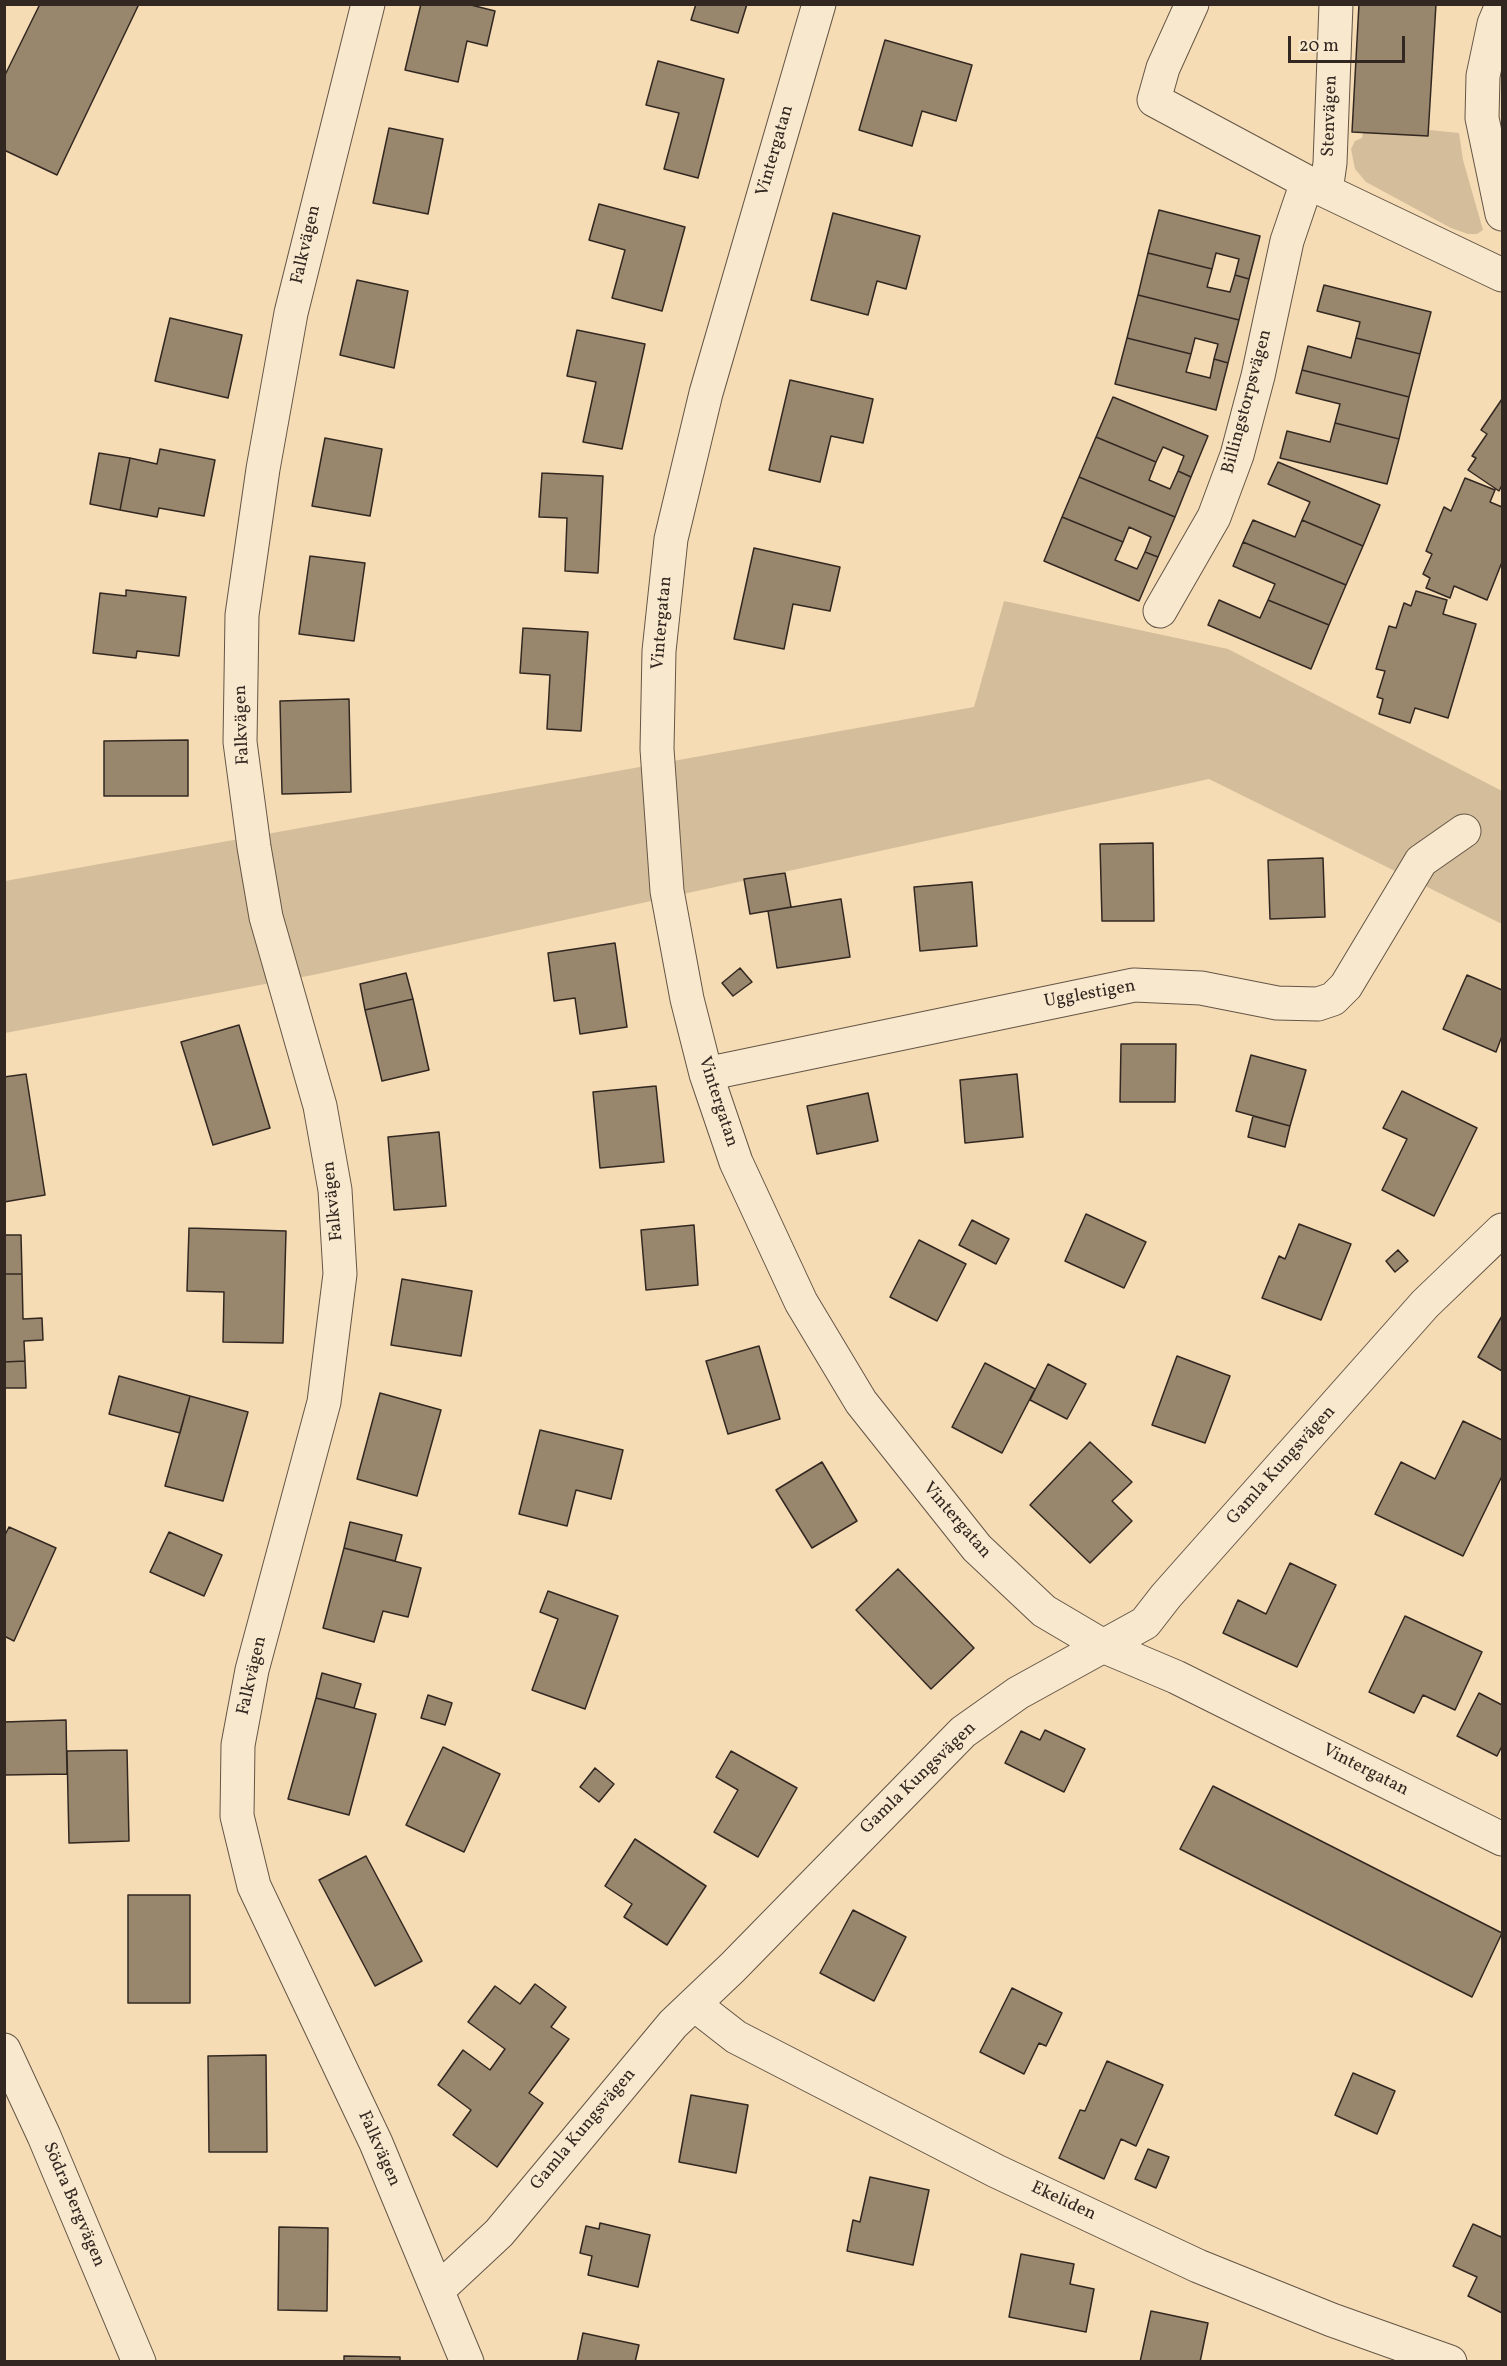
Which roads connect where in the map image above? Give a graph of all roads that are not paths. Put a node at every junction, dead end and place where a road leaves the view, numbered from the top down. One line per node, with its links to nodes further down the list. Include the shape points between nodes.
1 (368, 4): 17 (street, Falkvägen, via 291,313 242,615 240,742 254,847 266,917 320,1106 335,1190 340,1274 324,1402 252,1670 238,1745 237,1816 254,1886 376,2143)
2 (819, 4): 11 (street, Vintergatan, via 706,393 671,539 659,651 657,749 667,891)
3 (1192, 4): 6 (street, via 1163,68 1154,100)
4 (1336, 4): 6 (street, Stenvägen, via 1330,163)
5 (1503, 5): 7 (street, via 1494,24 1483,76 1482,118)
6 (1316, 187): 8 (street); 9 (street, Billingstorpsvägen, via 1287,241 1258,376 1237,454 1214,517)
7 (1503, 214)
8 (1503, 275)
9 (1160, 611)
10 (1464, 831): 11 (street, Ugglestigen, via 1421,861 1346,986 1333,999 1318,1004 1278,1003 1201,988 1134,985)
11 (706, 1074): 13 (street, Vintergatan, via 736,1162 801,1302 861,1402 977,1548 1044,1611)
12 (1503, 1230): 13 (street, Gamla Kungsvägen, via 1425,1304 1145,1623)
13 (1104, 1647): 14 (street, Vintergatan, via 1176,1677); 15 (street, Gamla Kungsvägen, via 1018,1694 963,1732)
14 (1503, 1839)
15 (695, 2005): 17 (street, Gamla Kungsvägen, via 628,2077 500,2233); 20 (street, Ekeliden, via 736,2037 996,2171 1188,2261 1332,2320)
16 (4, 2050): 18 (street, Södra Bergvägen)
17 (439, 2289): 19 (street, Falkvägen)
18 (139, 2361)
19 (468, 2361)
20 (1450, 2361)

